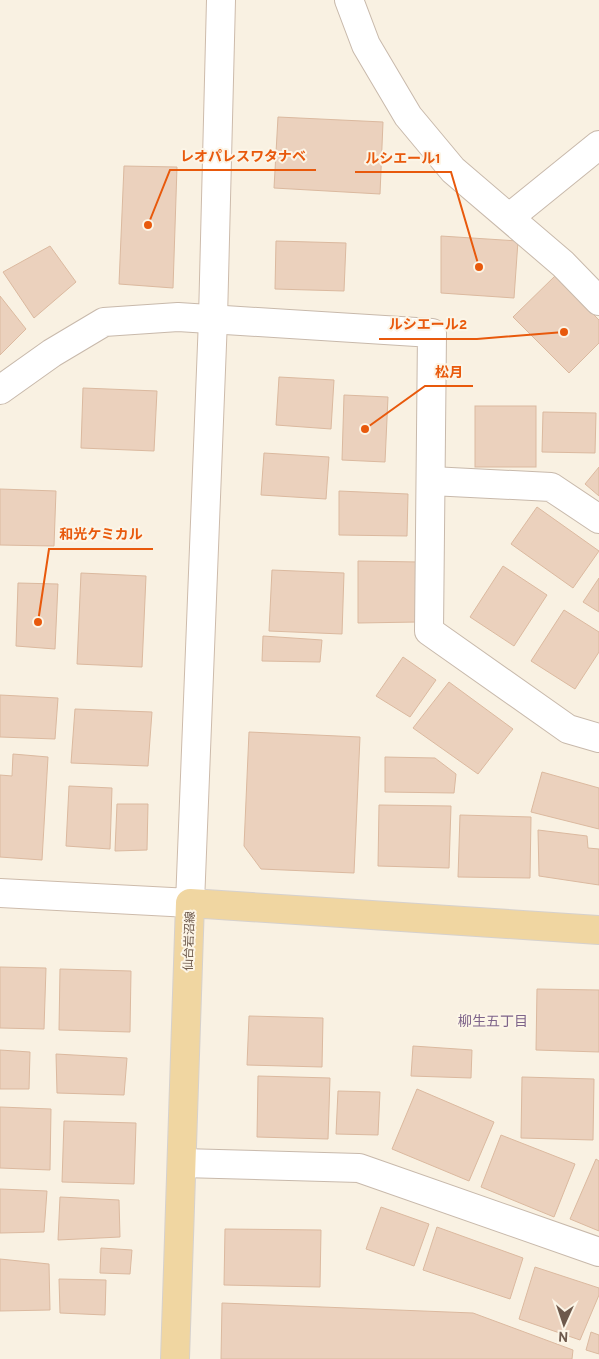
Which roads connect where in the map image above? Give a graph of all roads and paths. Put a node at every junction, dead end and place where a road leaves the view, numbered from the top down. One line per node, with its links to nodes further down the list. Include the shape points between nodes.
1 (220, 0): 6 (street)
2 (349, 0): 4 (street, via 366,45 408,116 453,170)
3 (599, 145): 4 (street)
4 (510, 217): 5 (street)
5 (599, 301)
6 (213, 319): 7 (street, via 178,317 104,322 52,353); 8 (street, via 432,333); 12 (street)
7 (0, 390)
8 (431, 481): 9 (street, via 551,487); 10 (street, via 429,631 568,728)
9 (599, 520)
10 (599, 738)
11 (0, 893): 12 (street)
12 (190, 903): 13 (main road, 仙台岩沼線); 14 (main road, 仙台岩沼線)
13 (599, 930)
14 (182, 1163): 15 (street, via 359,1168); 16 (main road, 仙台岩沼線)
15 (599, 1252)
16 (175, 1359)

